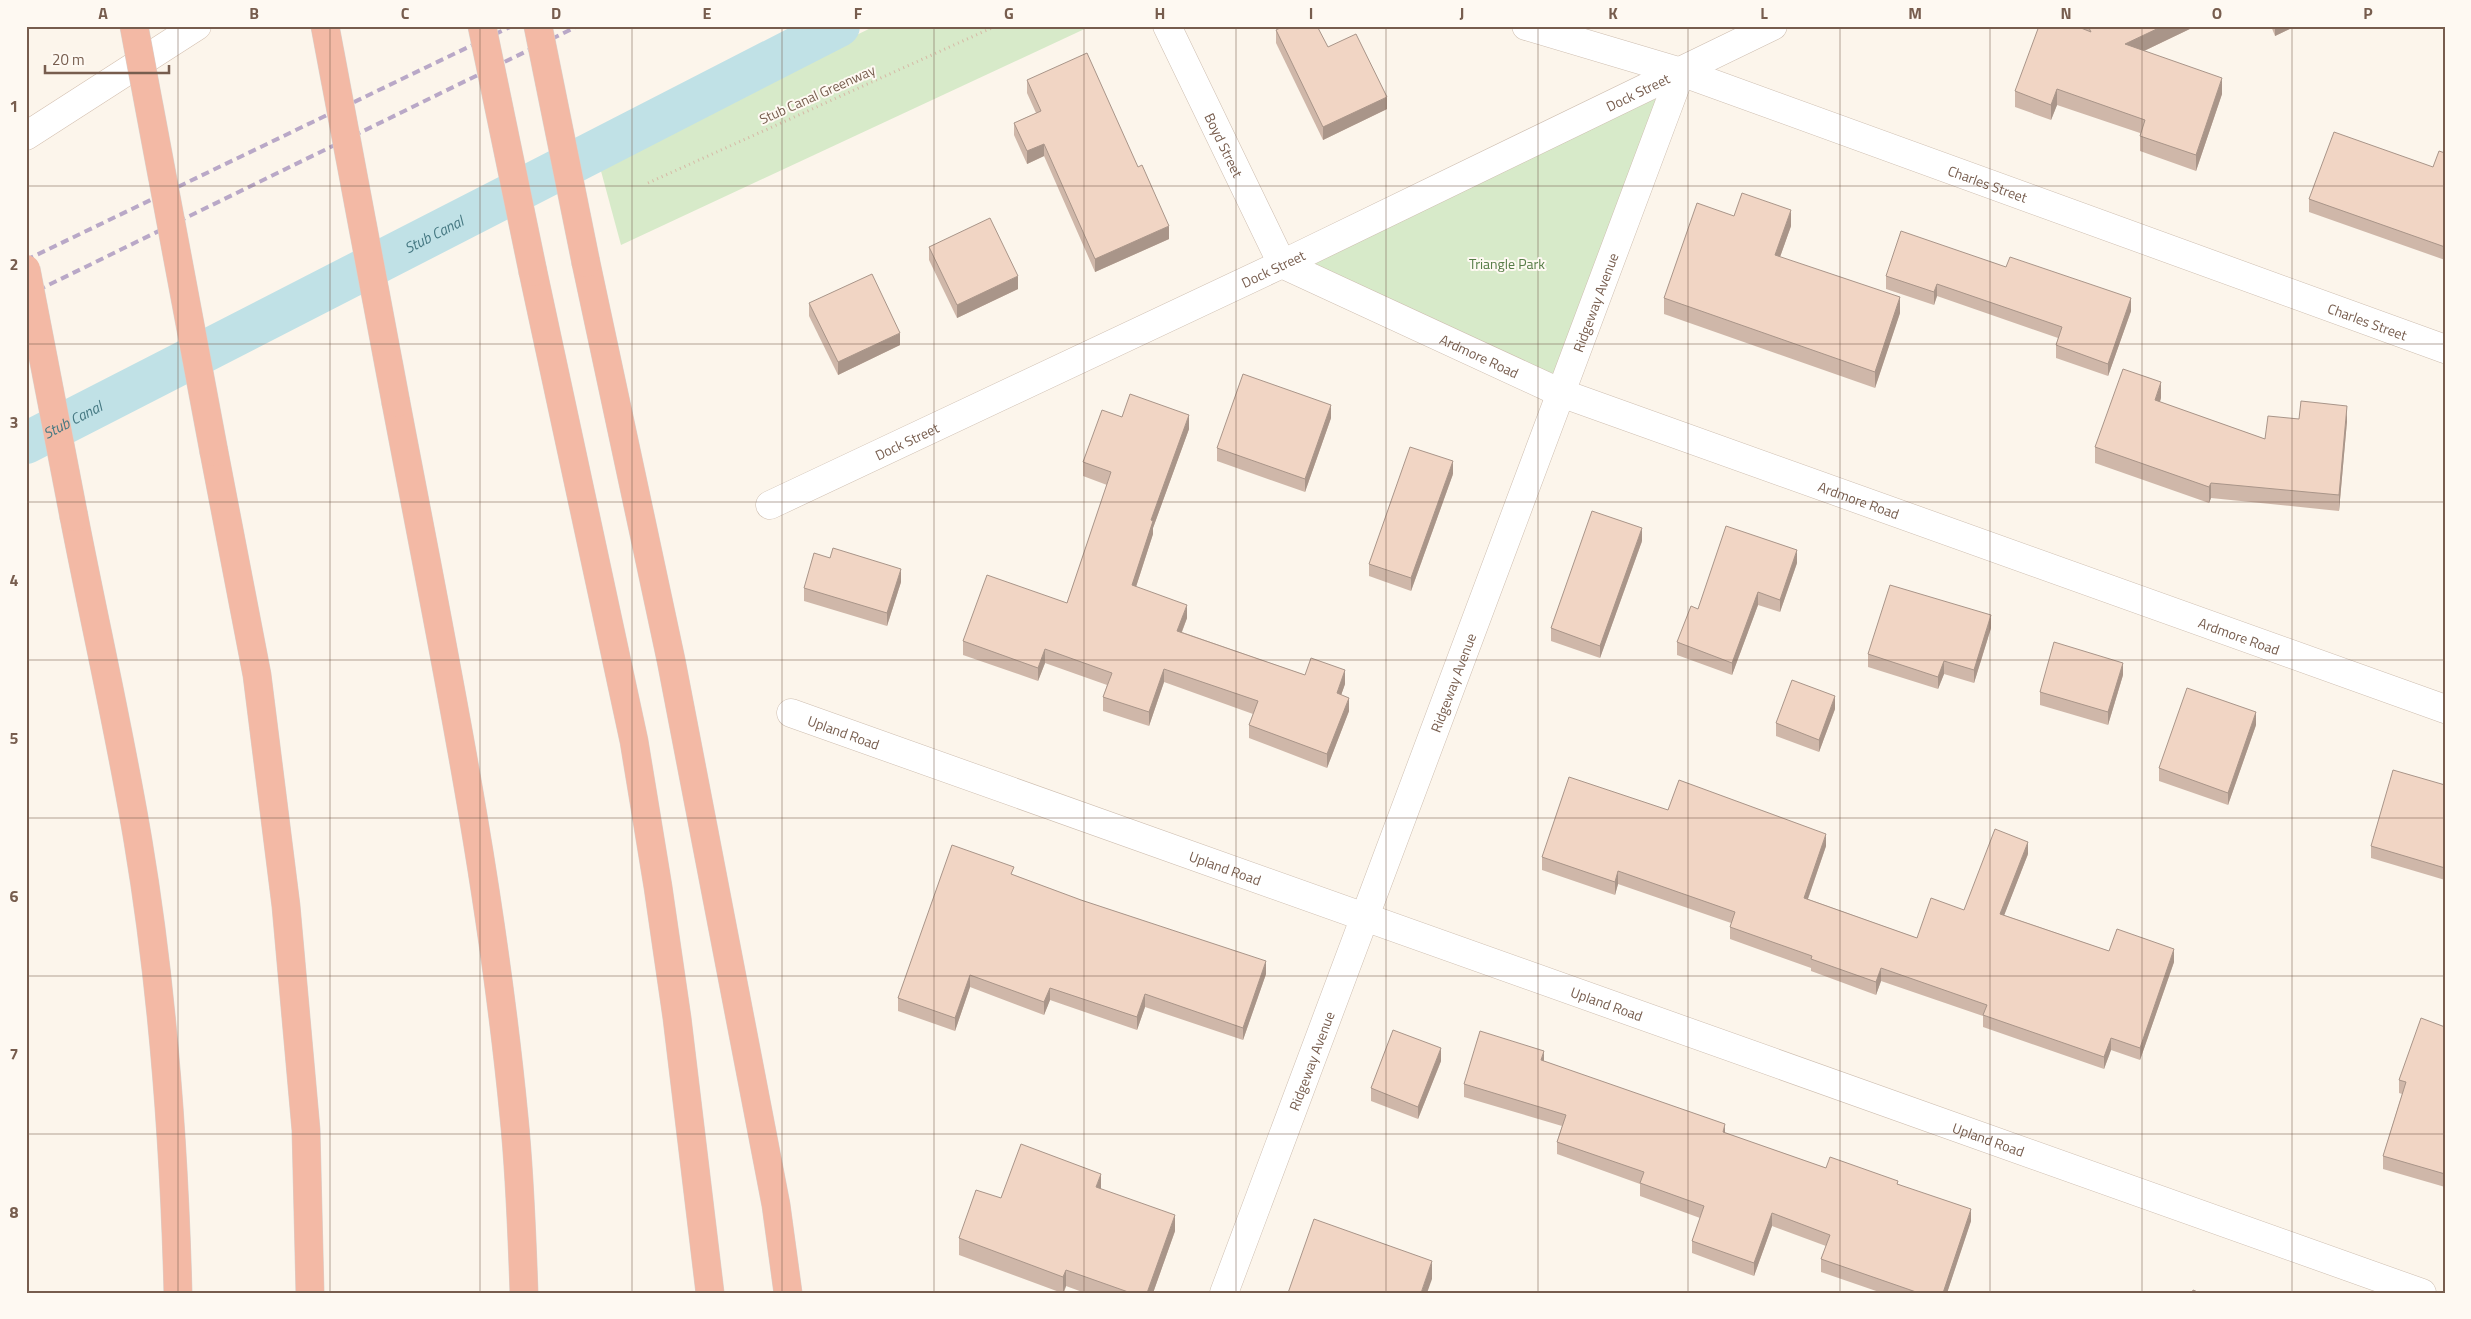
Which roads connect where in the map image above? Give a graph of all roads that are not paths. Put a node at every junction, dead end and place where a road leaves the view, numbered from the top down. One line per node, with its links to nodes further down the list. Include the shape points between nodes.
1 (134, 26): 20 (highway, bridge, via 257,675 286,906 306,1130)
2 (197, 26): 10 (street)
3 (325, 26): 21 (highway, bridge, via 466,776 500,995 515,1118)
4 (482, 26): 22 (highway, bridge, via 634,741 677,1018)
5 (538, 26): 23 (highway, bridge, via 671,660 776,1205)
6 (1167, 26): 11 (street, Boyd Street)
7 (1526, 26): 9 (street, Charles Street)
8 (1773, 26): 9 (street, Dock Street)
9 (1681, 72): 11 (street, Dock Street); 13 (street, Charles Street); 14 (street, Ridgeway Avenue)
10 (26, 136)
11 (1282, 264): 14 (street, Ardmore Road); 15 (street, Dock Street)
12 (26, 269): 19 (highway, bridge, via 138,842 168,1085 176,1199)
13 (2445, 350)
14 (1561, 394): 16 (street, Ardmore Road); 18 (street, Ridgeway Avenue)
15 (770, 505)
16 (2445, 709)
17 (791, 713): 18 (street, Upland Road)
18 (1365, 917): 24 (street, Ridgeway Avenue); 25 (street, Upland Road)
19 (178, 1293)
20 (310, 1293)
21 (524, 1293)
22 (710, 1293)
23 (788, 1293)
24 (1224, 1293)
25 (2422, 1293)

